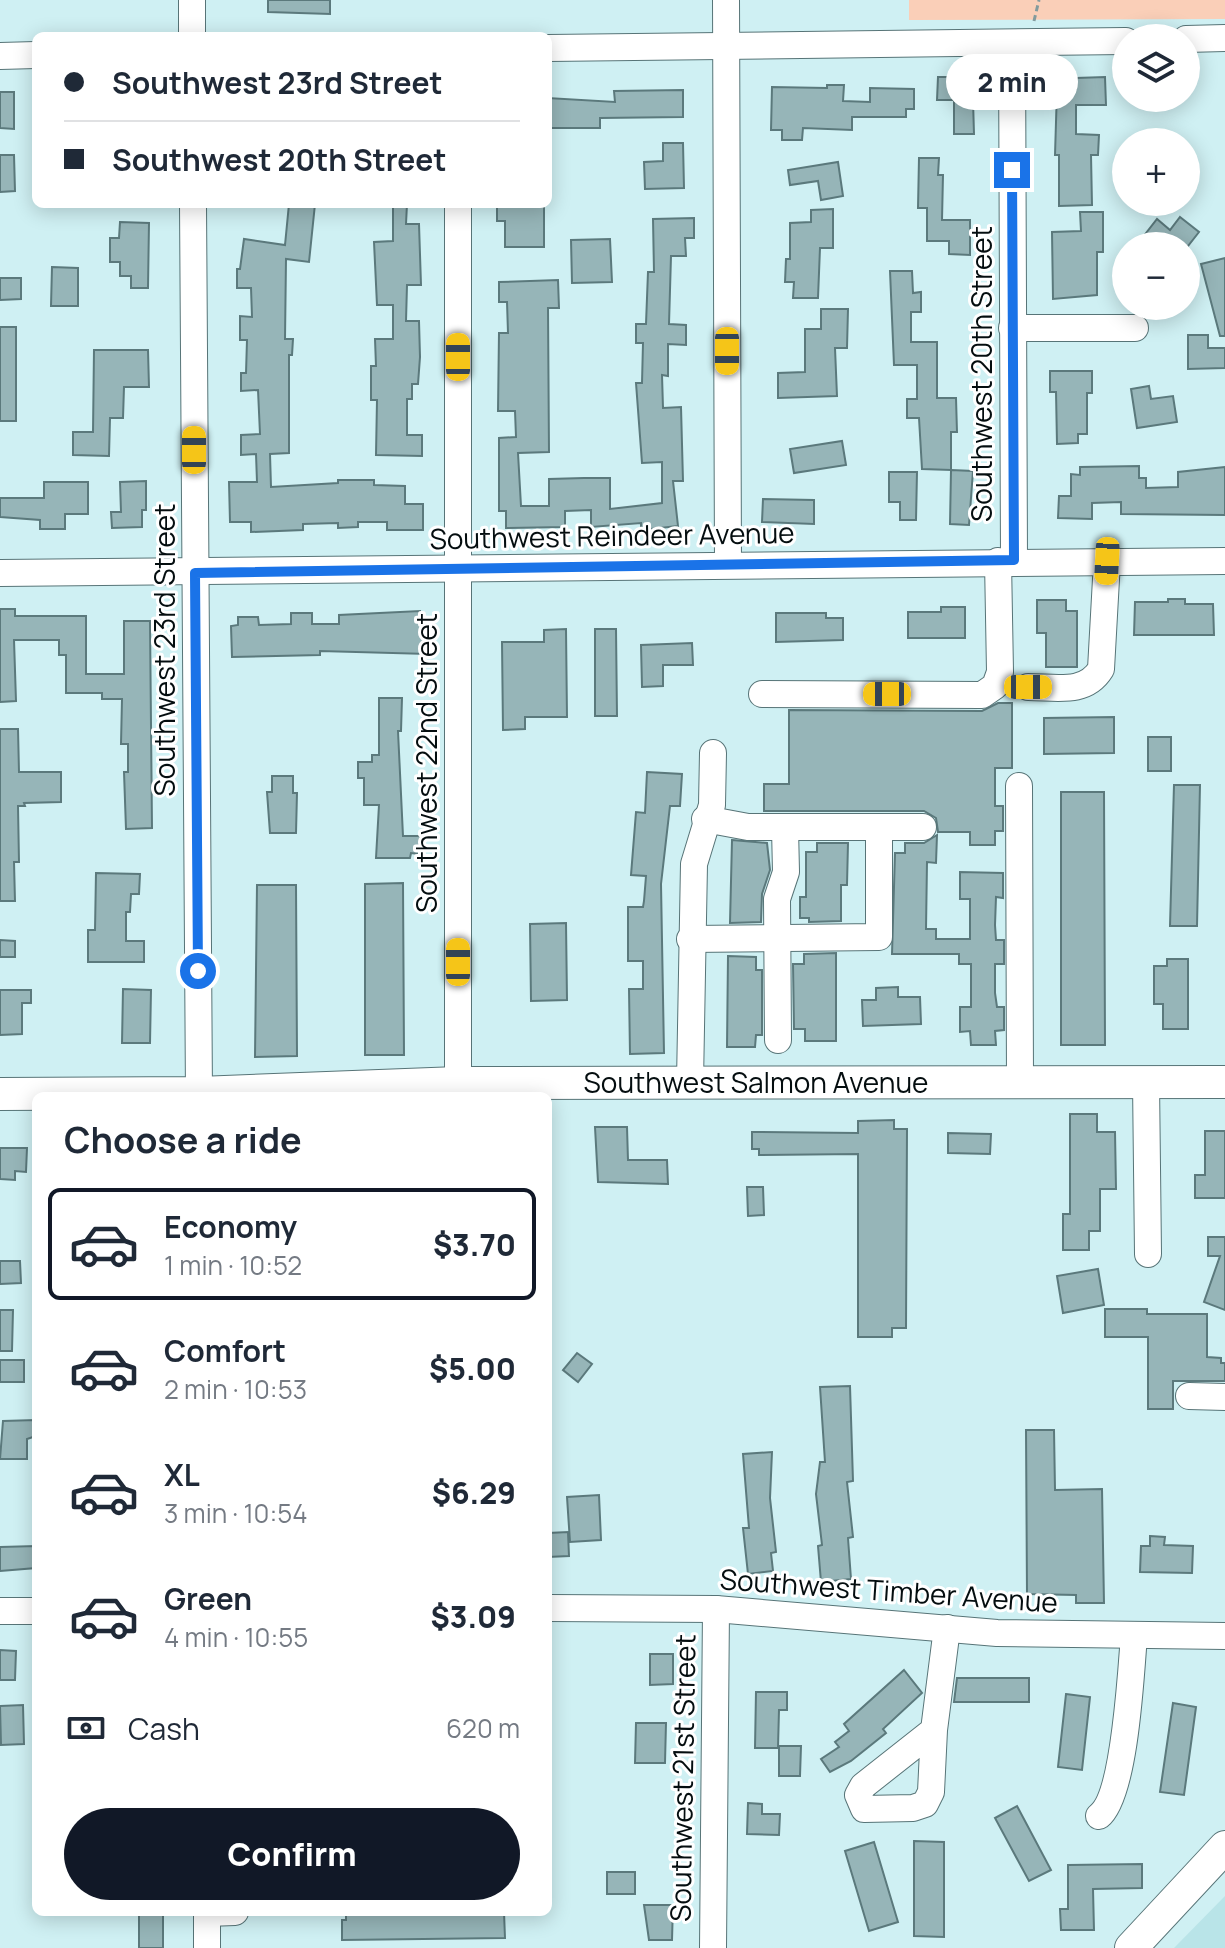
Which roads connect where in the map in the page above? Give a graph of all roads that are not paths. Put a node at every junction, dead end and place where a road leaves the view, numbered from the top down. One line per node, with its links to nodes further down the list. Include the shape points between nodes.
1 (192, 0): 3 (street)
2 (726, 0): 8 (street)
3 (192, 32)
4 (1225, 38): 5 (street)
5 (1200, 39)
6 (1112, 41): 7 (street)
7 (1012, 43): 8 (street); 14 (street, Southwest 20th Street)
8 (727, 45): 9 (street); 19 (street)
9 (552, 48)
10 (32, 55): 11 (street)
11 (0, 56)
12 (193, 208): 22 (street, Southwest 23rd Street)
13 (458, 208): 20 (street, Southwest 22nd Street)
14 (1012, 328): 15 (street); 16 (street, Southwest 20th Street)
15 (1135, 328)
16 (1006, 561): 17 (street, Southwest Reindeer Avenue); 19 (street, Southwest Reindeer Avenue); 24 (street, Southwest 20th Street, via 1000,672 995,686 982,695)
17 (1107, 561): 18 (street, Southwest Reindeer Avenue); 23 (street, via 1101,669 1095,679 1085,687)
18 (1225, 561)
19 (728, 565): 20 (street, Southwest Reindeer Avenue)
20 (457, 571): 22 (street, Southwest Reindeer Avenue); 38 (street, Southwest 22nd Street)
21 (0, 573): 22 (street, Southwest Reindeer Avenue)
22 (195, 573): 39 (street, Southwest 23rd Street)
23 (1028, 687)
24 (762, 694)
25 (713, 753): 27 (street, via 712,805)
26 (1019, 786): 34 (street)
27 (705, 819): 30 (street); 32 (street, via 694,864)
28 (879, 827): 29 (street); 30 (street); 31 (street, via 879,937)
29 (923, 827)
30 (785, 828): 31 (street, via 786,872 777,899)
31 (779, 938): 32 (street); 33 (street)
32 (690, 939): 35 (street)
33 (778, 1040)
34 (1020, 1081): 35 (main road, Southwest Salmon Avenue); 36 (main road, Southwest Salmon Avenue)
35 (690, 1082): 38 (main road, Southwest Salmon Avenue)
36 (1146, 1082): 37 (main road, Southwest Salmon Avenue); 43 (street)
37 (1225, 1082)
38 (458, 1083): 40 (main road, Southwest Salmon Avenue)
39 (199, 1092)
40 (246, 1092)
41 (0, 1094): 42 (main road, Southwest Salmon Avenue)
42 (32, 1094)
43 (1148, 1254)
44 (1189, 1396): 45 (street)
45 (1225, 1397)
46 (552, 1608): 47 (street, Southwest Timber Avenue)
47 (716, 1609): 50 (street, Southwest Timber Avenue); 58 (street, Southwest 21st Street)
48 (0, 1611): 49 (street)
49 (32, 1611)
50 (947, 1628): 51 (street, Southwest Timber Avenue); 53 (street)
51 (1134, 1635): 52 (street, Southwest Timber Avenue); 54 (street, via 1127,1721 1114,1790 1109,1809)
52 (1225, 1636)
53 (934, 1730)
54 (1099, 1816)
55 (1225, 1847): 59 (main road)
56 (207, 1916): 57 (street)
57 (207, 1948)
58 (713, 1948)
59 (1131, 1948)

